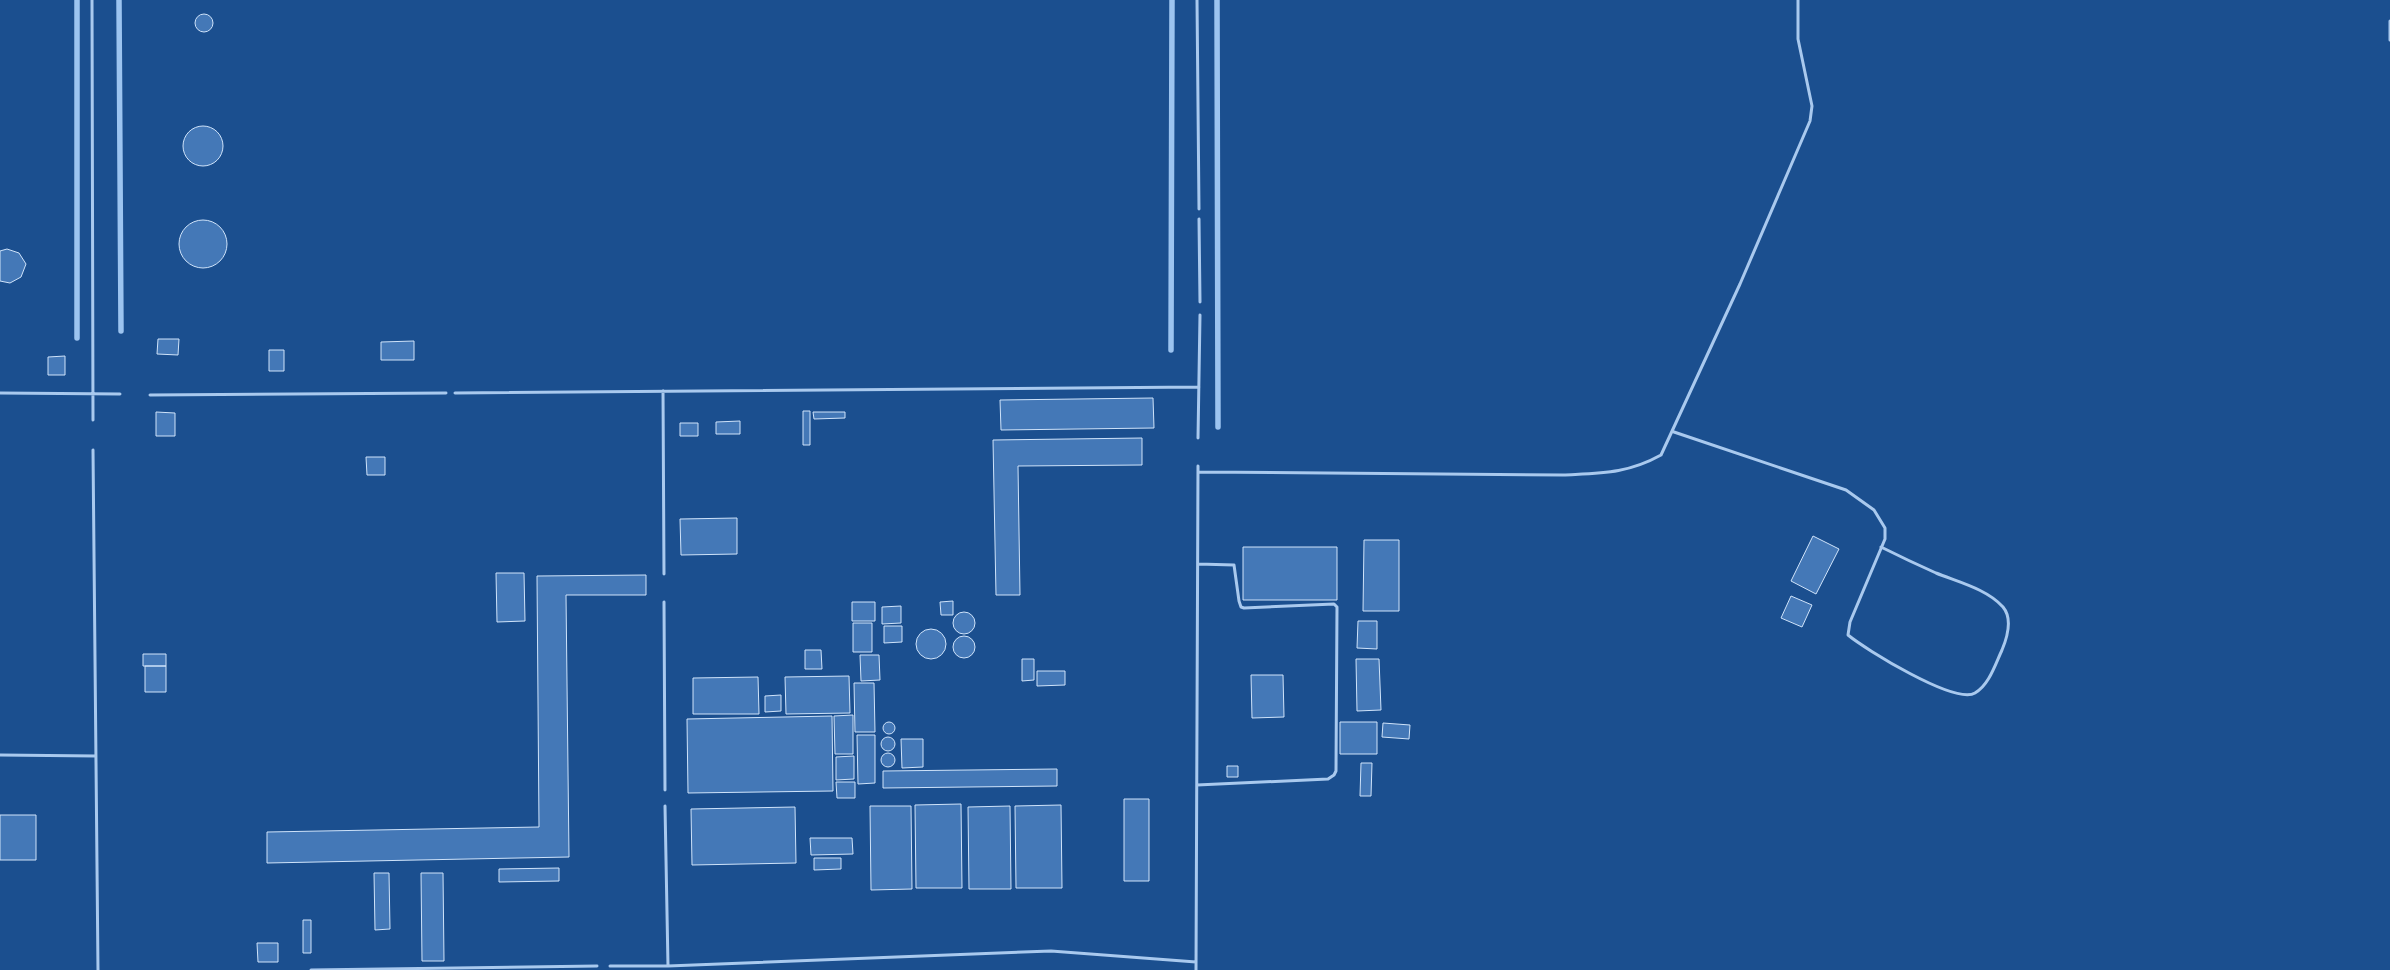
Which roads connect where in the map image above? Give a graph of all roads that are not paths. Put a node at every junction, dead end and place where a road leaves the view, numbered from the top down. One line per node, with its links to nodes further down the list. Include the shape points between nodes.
1 (92, 0): 13 (lane)
2 (1197, 0): 6 (lane)
3 (1798, 0): 19 (lane, via 1798,39 1812,106 1810,121)
4 (2390, 21): 5 (lane)
5 (2390, 40)
6 (1199, 209)
7 (1199, 219): 8 (lane)
8 (1200, 302)
9 (1200, 315): 10 (lane)
10 (1199, 387): 11 (lane); 20 (lane)
11 (662, 391): 15 (lane); 26 (lane)
12 (0, 393): 13 (lane)
13 (94, 393): 16 (lane); 18 (lane)
14 (446, 393): 17 (lane)
15 (455, 393)
16 (120, 394)
17 (150, 395)
18 (93, 420)
19 (1674, 432): 23 (lane, via 1661,455 1642,466 1612,473 1563,475); 24 (lane, via 1846,490 1874,510 1885,528 1885,539)
20 (1198, 438)
21 (93, 450): 29 (lane)
22 (1198, 466): 23 (lane)
23 (1199, 472): 25 (lane)
24 (1881, 547): 24 (lane, via 1850,622 1848,635 1865,649 1929,684 1964,695 1974,694 1987,682 2007,639 2007,614 2003,607 1987,594)
25 (1198, 564): 30 (lane); 30 (lane, via 1234,565 1241,607 1334,604 1337,607 1334,775 1328,779)
26 (664, 574)
27 (664, 602): 31 (lane)
28 (0, 756): 29 (lane)
29 (96, 756): 37 (lane)
30 (1197, 785): 33 (lane)
31 (666, 790)
32 (666, 806): 36 (lane)
33 (1196, 962): 36 (lane, via 1051,951); 39 (lane)
34 (597, 966): 38 (lane)
35 (610, 966): 36 (lane)
36 (668, 966)
37 (98, 970)
38 (311, 970)
39 (1196, 970)

